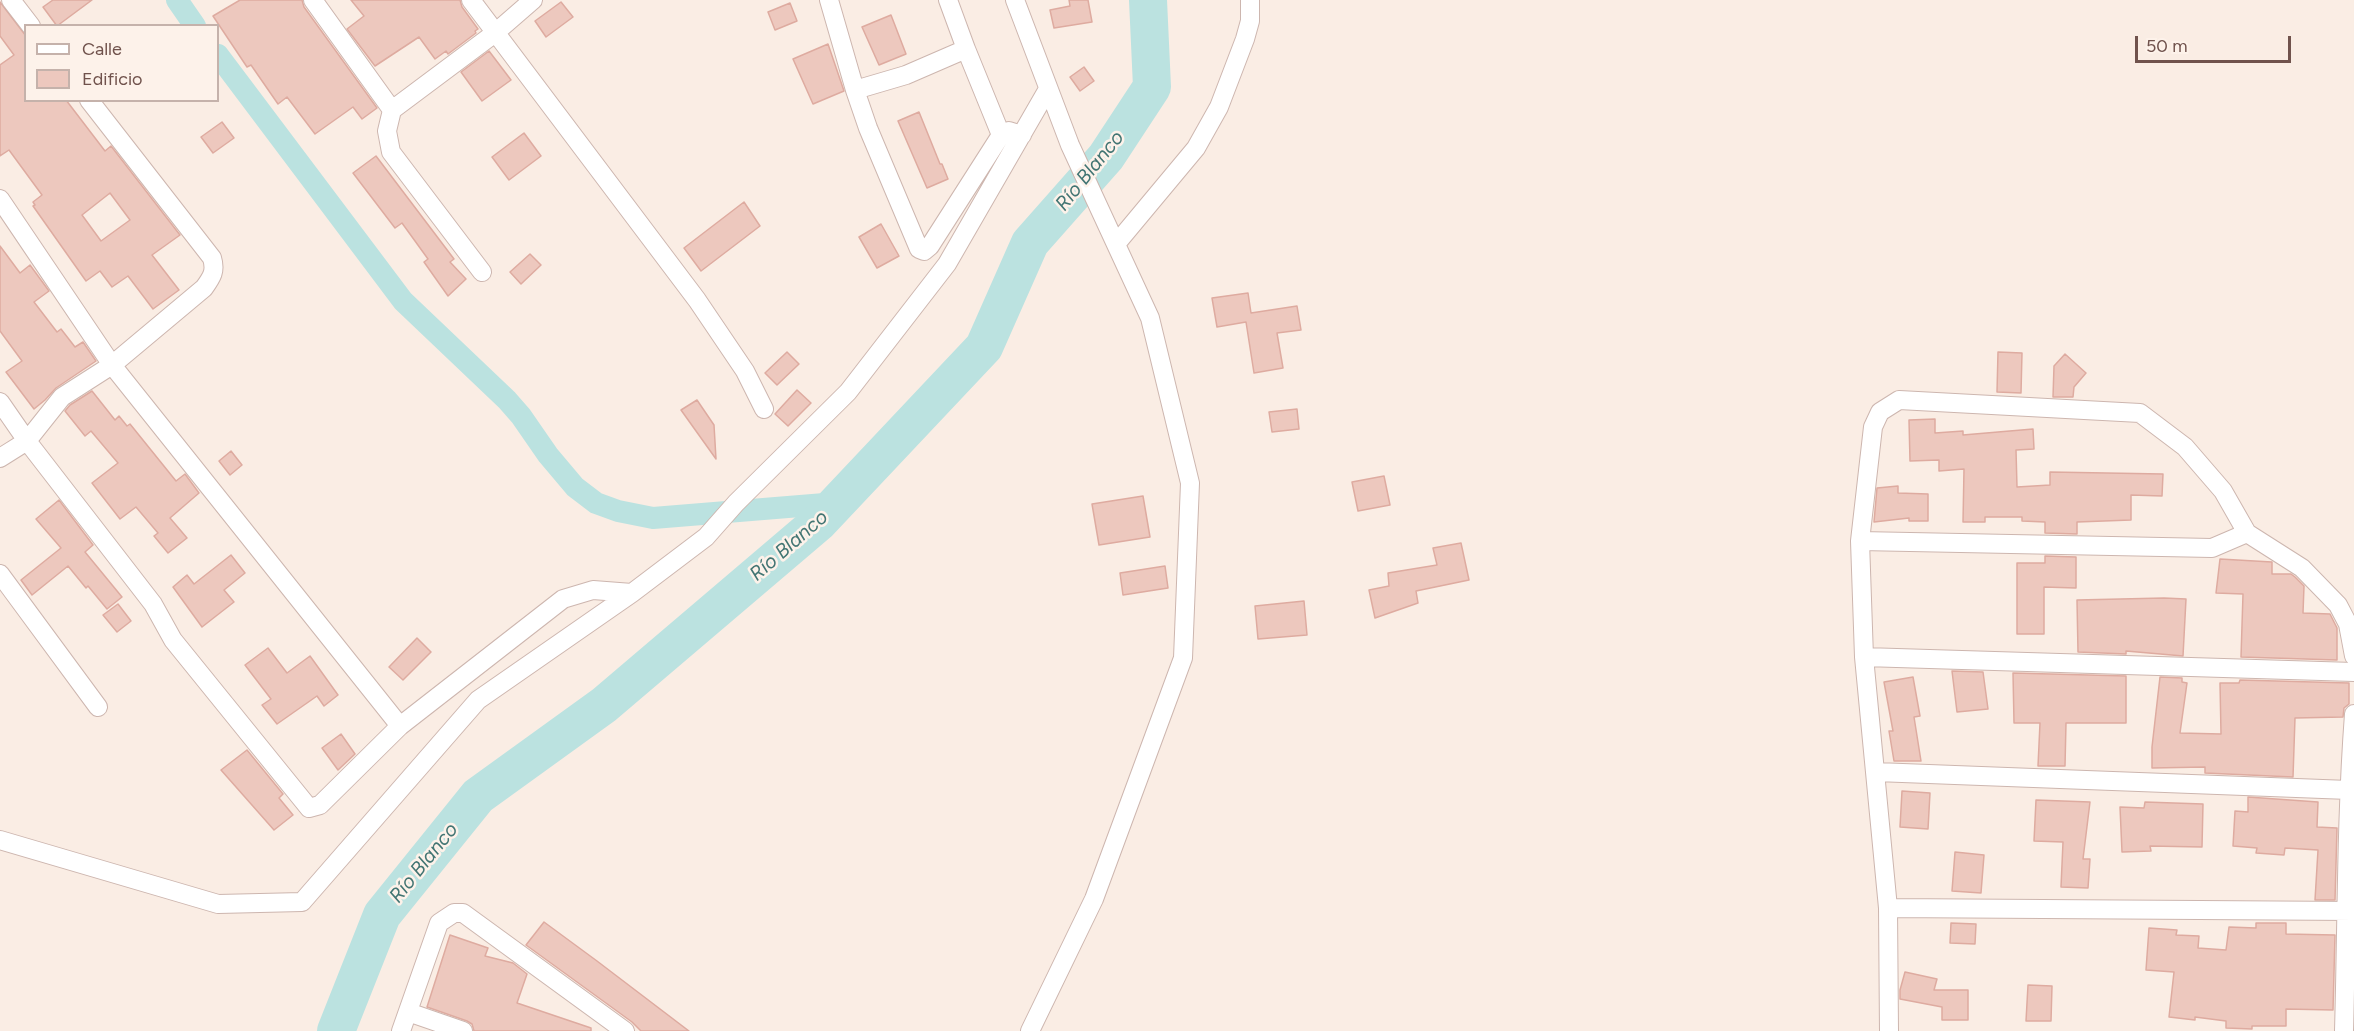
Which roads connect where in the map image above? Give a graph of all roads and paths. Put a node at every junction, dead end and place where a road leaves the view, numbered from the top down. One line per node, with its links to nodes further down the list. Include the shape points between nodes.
1 (11, 0): 9 (street)
2 (313, 0): 15 (street)
3 (471, 0): 10 (street)
4 (532, 0): 10 (street)
5 (829, 0): 13 (street)
6 (948, 0): 11 (street)
7 (1015, 0): 12 (street)
8 (1251, 0): 19 (street, via 1245,39 1219,107 1196,148)
9 (29, 24)
10 (495, 33): 15 (street); 23 (street, via 697,300 745,371)
11 (966, 49): 13 (street, via 906,75); 16 (street)
12 (1048, 89): 17 (street); 19 (street)
13 (855, 90): 16 (street, via 919,249 924,251)
14 (91, 102): 21 (street, via 212,258 215,267 204,288)
15 (392, 110): 20 (street, via 387,131 391,152)
16 (1000, 135): 17 (street)
17 (1022, 135): 29 (street, via 947,264 848,392 706,537)
18 (0, 200): 21 (street)
19 (1116, 244): 45 (street, via 1150,318 1190,483 1183,658 1094,899)
20 (482, 272)
21 (112, 365): 24 (street, via 62,397); 35 (street)
22 (0, 402): 24 (street)
23 (764, 409)
24 (27, 441): 25 (street); 35 (street, via 153,604 173,640 309,808 320,805)
25 (0, 458)
26 (2247, 533): 27 (street, via 2212,548); 27 (street, via 2223,491 2185,447 2140,412 1899,400 1880,412 1873,427); 30 (street, via 2302,568 2338,606 2348,624)
27 (1860, 541): 31 (street)
28 (0, 574): 33 (street)
29 (632, 593): 35 (street, via 593,590 563,599); 38 (street, via 478,700 302,902 218,904)
30 (2354, 656)
31 (1864, 657): 32 (street); 36 (street)
32 (2354, 672)
33 (98, 706)
34 (2354, 714): 37 (street)
35 (400, 726)
36 (1876, 772): 37 (street); 39 (street)
37 (2349, 790): 40 (street)
38 (0, 840)
39 (1888, 908): 40 (street); 46 (street)
40 (2351, 911): 47 (street)
41 (408, 1012): 42 (street); 43 (street); 44 (street, via 439,923 454,913 463,913)
42 (401, 1031)
43 (463, 1031)
44 (626, 1031)
45 (1030, 1031)
46 (1889, 1031)
47 (2344, 1031)

